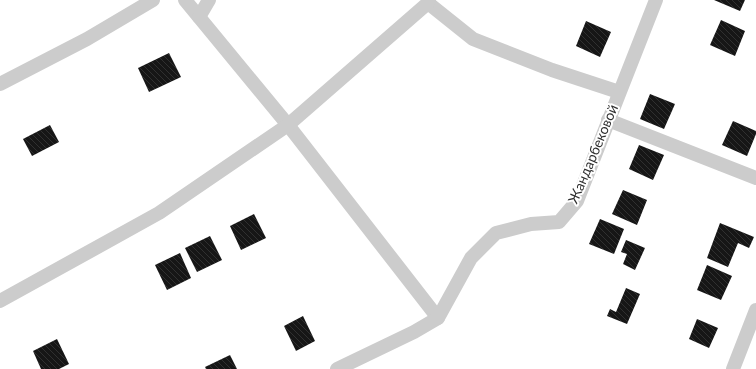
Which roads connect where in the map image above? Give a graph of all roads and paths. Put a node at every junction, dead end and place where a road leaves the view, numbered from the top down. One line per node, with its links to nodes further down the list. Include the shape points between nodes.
1 (153, 0): 7 (street, via 87,39)
2 (185, 0): 6 (street)
3 (209, 0): 6 (street)
4 (656, 0): 8 (street, Жандарбековой)
5 (429, 2): 8 (street, via 473,39 552,70); 10 (street)
6 (199, 17): 10 (street)
7 (0, 84)
8 (619, 92): 9 (street, Жандарбековой)
9 (608, 120): 11 (street); 14 (street, Жандарбековой, via 576,201 559,222 531,224 496,233 471,258)
10 (288, 125): 12 (street, via 159,214); 14 (street)
11 (756, 178)
12 (0, 301)
13 (756, 310): 16 (street)
14 (438, 318): 15 (street)
15 (337, 369)
16 (733, 369)

